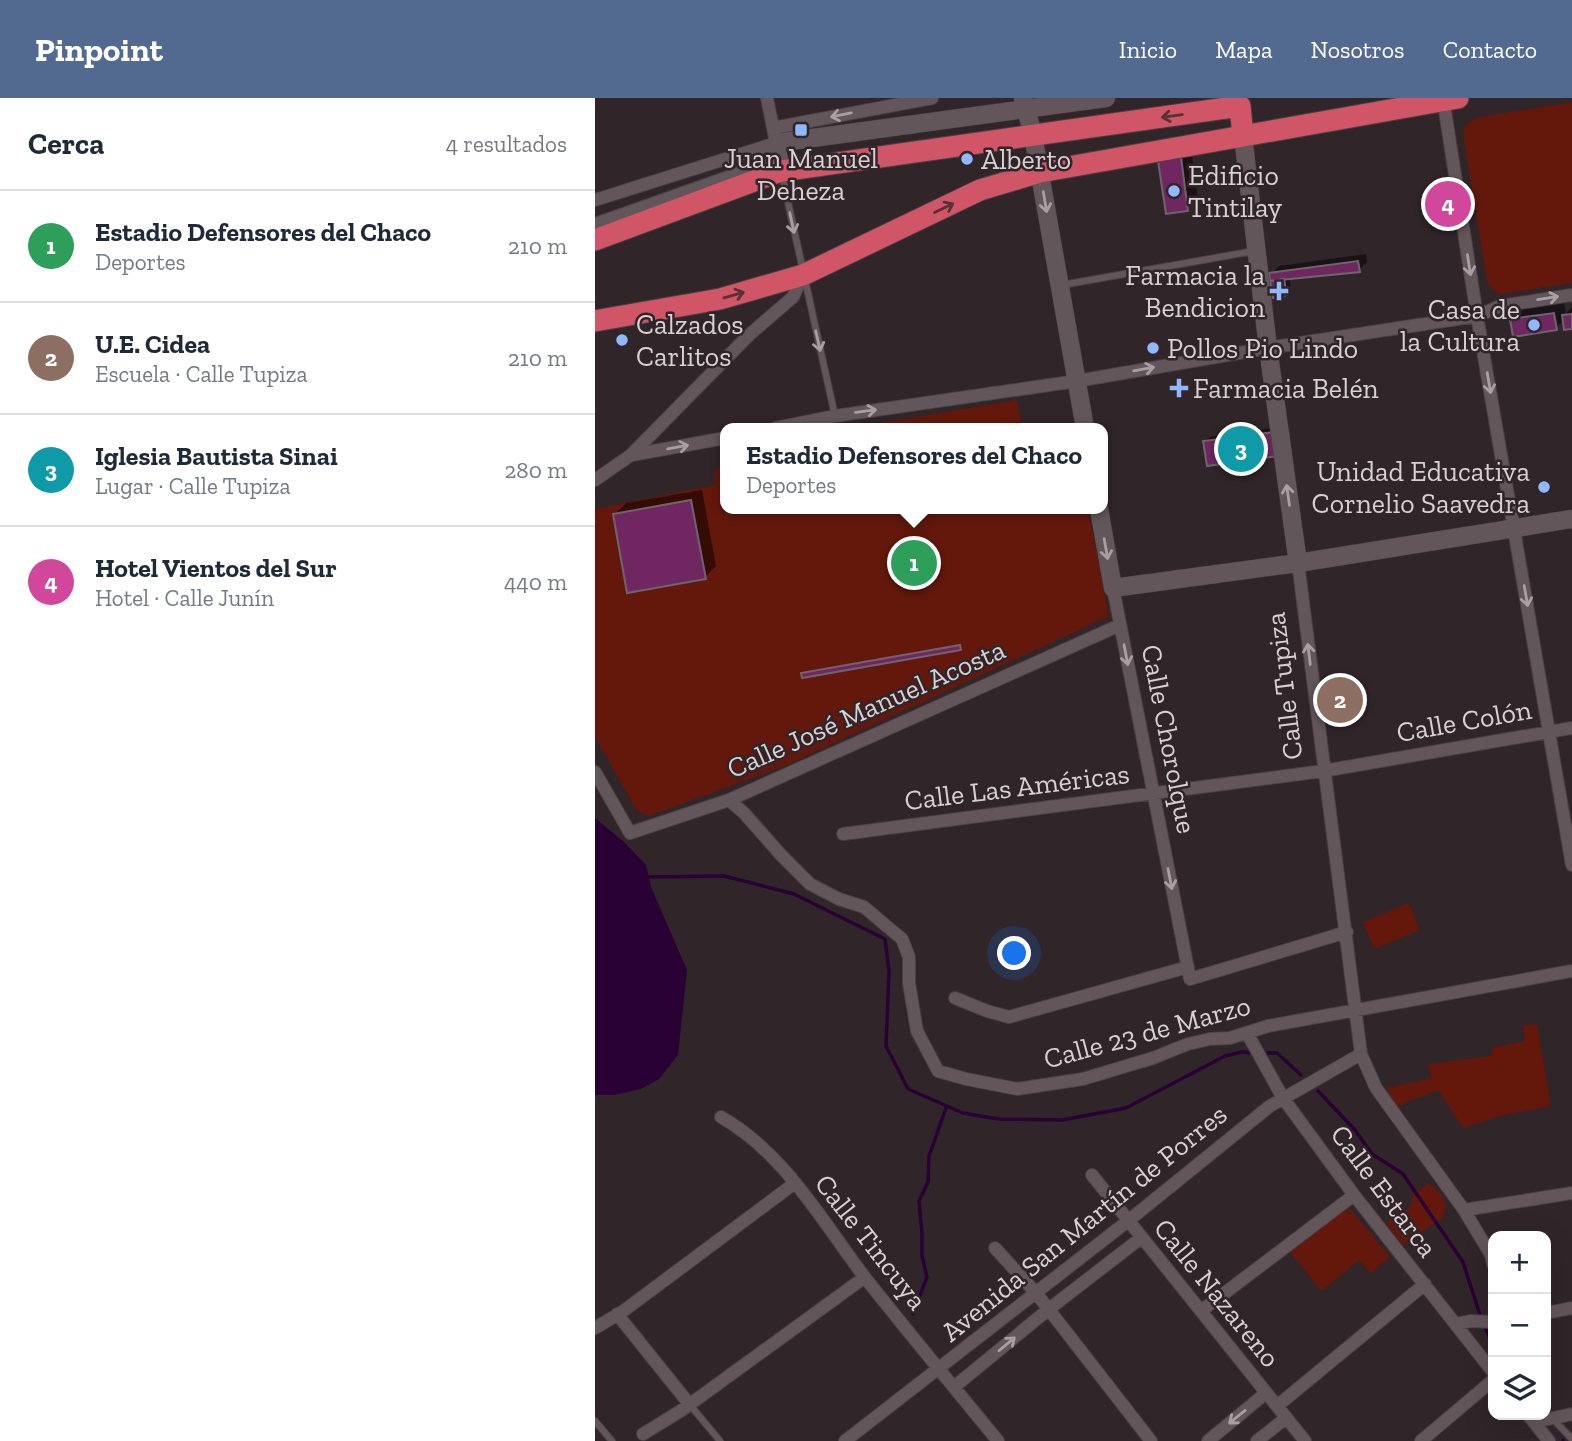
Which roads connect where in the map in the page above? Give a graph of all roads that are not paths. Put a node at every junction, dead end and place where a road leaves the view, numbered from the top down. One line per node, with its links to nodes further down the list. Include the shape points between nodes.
1 (768, 98): 8 (street)
2 (932, 98): 8 (street, one-way to 8)
3 (1106, 98): 5 (street)
4 (1448, 99): 7 (highway); 17 (street, one-way to 17)
5 (1024, 104): 6 (street); 8 (street)
6 (1033, 135): 7 (highway, Calle Tupiza, one-way to 6, via 1240,106); 8 (highway); 9 (street)
7 (1243, 136): 9 (highway); 13 (street, Calle Tupiza)
8 (777, 150): 10 (street); 11 (street); 12 (highway); 14 (lane, one-way to 14)
9 (1040, 172): 14 (highway, one-way to 9, via 980,190); 15 (street, one-way to 15)
10 (595, 200)
11 (595, 224)
12 (595, 240)
13 (1256, 250): 15 (lane); 19 (street, Calle Tupiza)
14 (803, 275): 18 (highway, one-way to 14, via 720,299); 21 (lane, one-way to 21); 25 (street, via 793,297 749,335)
15 (1058, 285): 20 (street)
16 (1572, 295): 17 (street, one-way to 16, via 1500,306)
17 (1477, 316): 19 (street); 29 (street, one-way to 29)
18 (595, 321)
19 (1268, 348): 20 (street, one-way to 19); 30 (street, Calle Tupiza, one-way to 19)
20 (1077, 381): 21 (street, one-way to 20); 23 (street)
21 (835, 416): 22 (street)
22 (800, 423)
23 (1084, 423)
24 (720, 440): 25 (street, one-way to 24)
25 (632, 455): 26 (street)
26 (595, 480)
27 (1100, 514): 31 (street, Calle Chorolque, one-way to 31)
28 (1572, 519): 29 (street)
29 (1514, 529): 30 (street); 34 (street, one-way to 34)
30 (1298, 563): 31 (street); 35 (street, Calle Tupiza, one-way to 30)
31 (1113, 589): 32 (street, Calle Chorolque)
32 (1120, 625): 37 (street, Calle Chorolque, one-way to 37); 38 (street, Calle José Manuel Acosta)
33 (1572, 727): 34 (street, Calle Colón)
34 (1549, 731): 35 (street, Calle Colón); 40 (street)
35 (1323, 771): 37 (street, Calle Las Américas); 41 (street, Calle Tupiza)
36 (595, 772): 38 (street, Calle José Manuel Acosta, via 629,833)
37 (1154, 793): 39 (street, Calle Las Américas); 43 (street, Calle Chorolque, one-way to 43)
38 (729, 800): 46 (street, Calle 23 de Marzo, via 810,884 864,907 902,939 909,957 917,1031 938,1071 1017,1088 1083,1079 1188,1044)
39 (843, 834)
40 (1572, 865)
41 (1347, 932): 43 (street); 45 (street, Calle Tupiza)
42 (1572, 971): 45 (street, Calle 23 de Marzo)
43 (1189, 973): 44 (street, via 1009,1017)
44 (955, 998)
45 (1357, 1010): 46 (street, Calle 23 de Marzo); 47 (street, Calle Tupiza)
46 (1247, 1033): 48 (street, Calle Estarca)
47 (1361, 1054): 48 (street, Avenida San Martín de Porres); 54 (street, Calle Tupiza, via 1376,1088)
48 (1283, 1098): 53 (street, Calle Estarca); 55 (street, Avenida San Martín de Porres)
49 (721, 1117): 51 (street, Calle Tincuya, via 743,1129)
50 (1092, 1175): 55 (street, Calle Nazareno)
51 (795, 1183): 59 (street, Calle Tincuya); 66 (street)
52 (1572, 1194): 54 (street)
53 (1354, 1195): 60 (street, Calle Estarca); 64 (street)
54 (1464, 1210): 58 (street, Calle Tupiza)
55 (1128, 1221): 56 (street, Calle Nazareno); 61 (street, Avenida San Martín de Porres)
56 (1141, 1238): 63 (street, Avenida San Martín de Porres); 64 (street, Calle Nazareno)
57 (995, 1248): 61 (street)
58 (1488, 1250)
59 (865, 1277): 71 (street, Calle Tincuya); 75 (street)
60 (1425, 1284): 68 (street, Calle Estarca); 76 (street)
61 (1036, 1293): 63 (street); 71 (street, Avenida San Martín de Porres)
62 (1572, 1308): 65 (street)
63 (1049, 1309): 73 (street, Avenida San Martín de Porres, one-way to 63); 88 (street)
64 (1201, 1311): 74 (street, Calle Nazareno)
65 (1551, 1312)
66 (617, 1314): 69 (street); 75 (street)
67 (1488, 1322): 68 (street)
68 (1456, 1324): 70 (street, Calle Estarca)
69 (595, 1328)
70 (1488, 1366)
71 (940, 1369): 73 (street, Calle Tincuya); 86 (street, Avenida San Martín de Porres)
72 (1488, 1384): 92 (street)
73 (954, 1387): 87 (street, Calle Tincuya)
74 (1266, 1393): 76 (street, Calle Nazareno); 89 (street, one-way to 89)
75 (690, 1405): 82 (street); 85 (lane)
76 (1277, 1406): 78 (street, Calle Nazareno)
77 (1572, 1414): 79 (street)
78 (1286, 1418): 90 (street); 91 (street, Calle Nazareno)
79 (1552, 1418): 83 (lane)
80 (1533, 1420): 93 (street)
81 (595, 1421): 84 (lane)
82 (643, 1434)
83 (1572, 1440)
84 (612, 1441)
85 (720, 1441)
86 (845, 1441)
87 (998, 1441)
88 (1151, 1441)
89 (1208, 1441)
90 (1257, 1441)
91 (1305, 1441)
92 (1421, 1441)
93 (1549, 1441)

